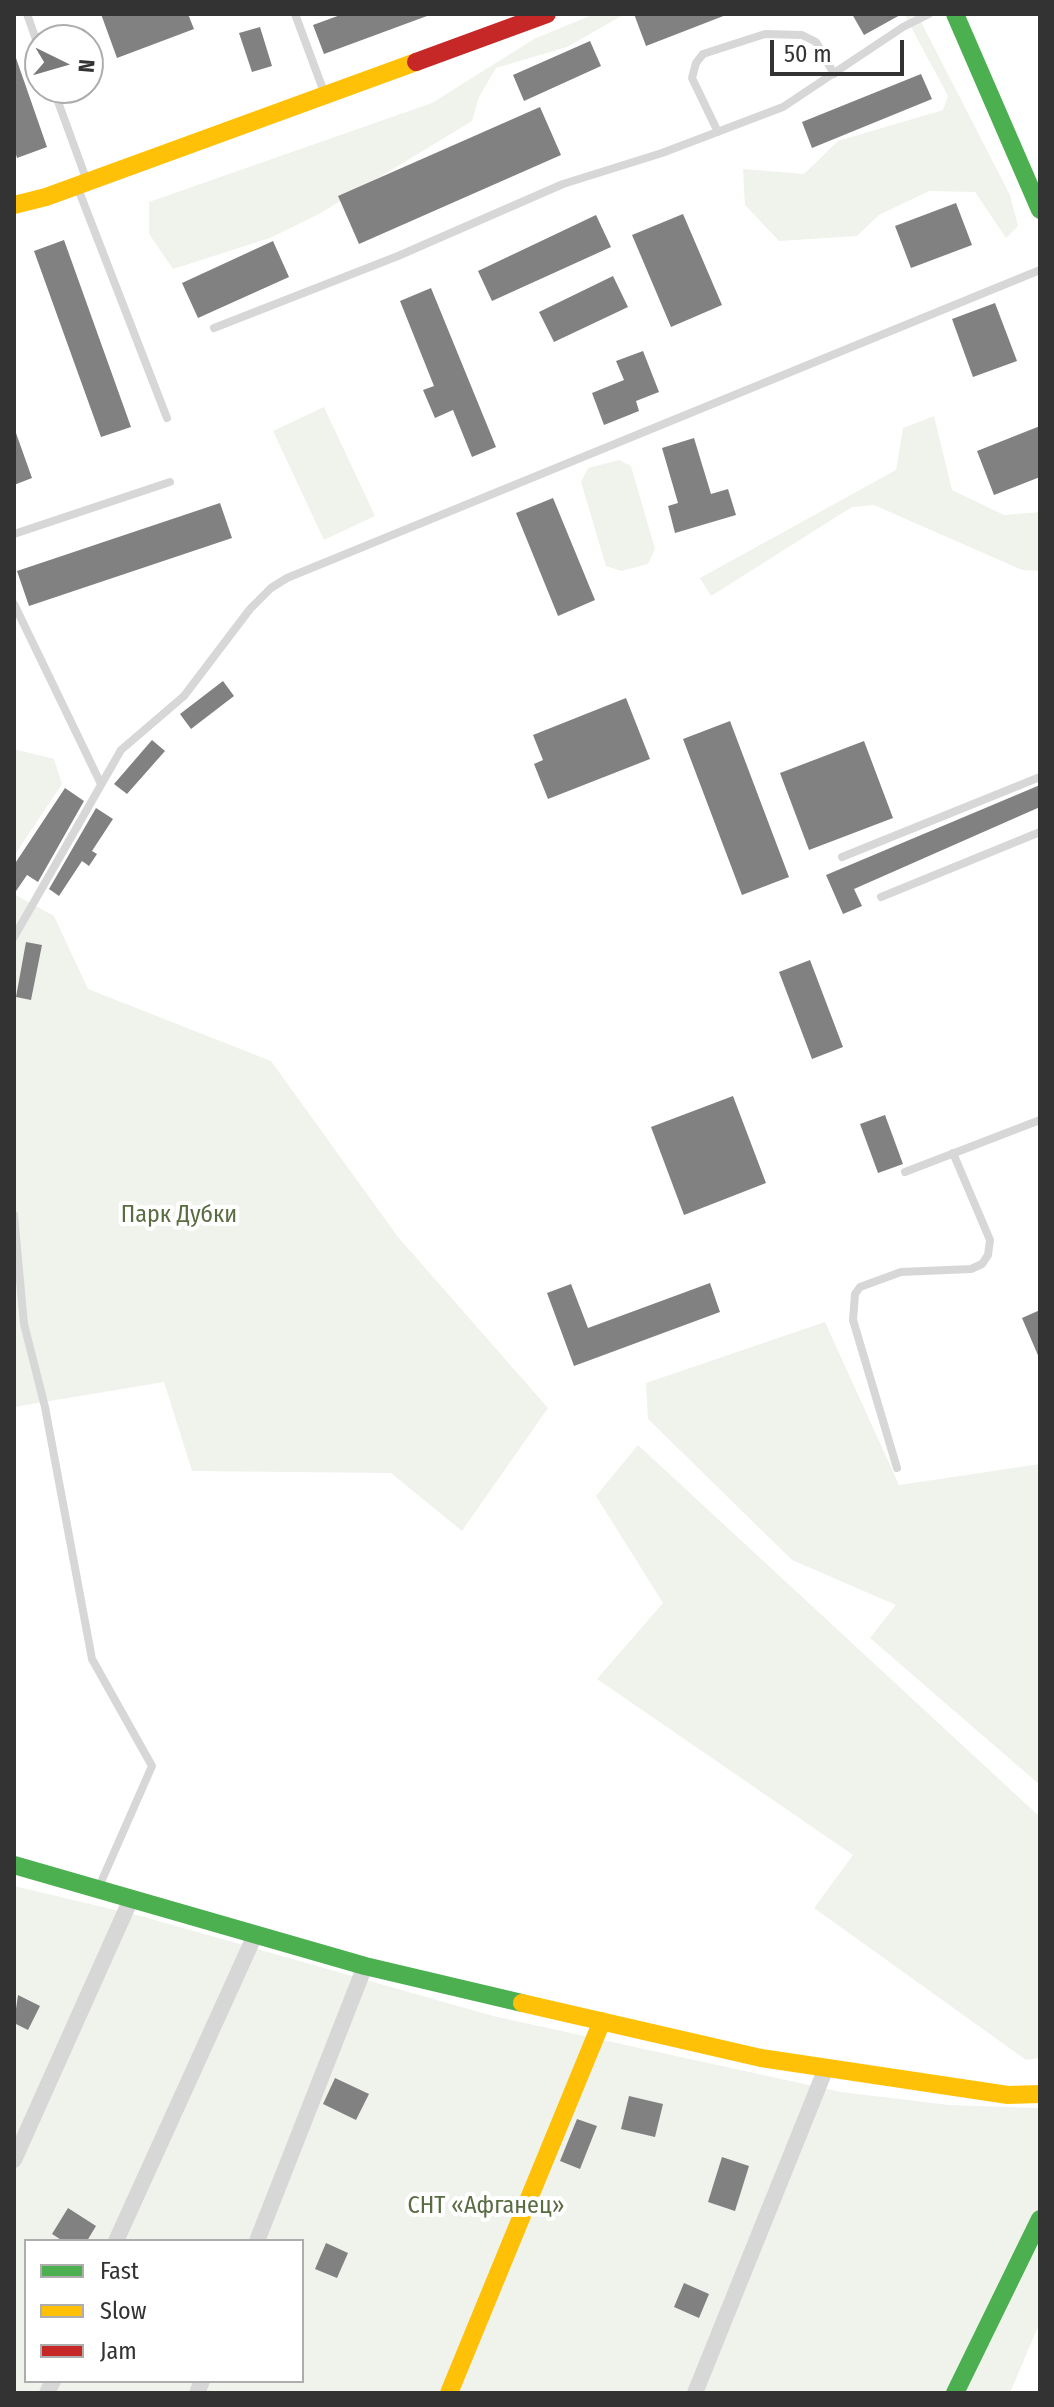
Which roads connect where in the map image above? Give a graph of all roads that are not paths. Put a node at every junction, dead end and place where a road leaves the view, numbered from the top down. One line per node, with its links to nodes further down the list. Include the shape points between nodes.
1 (295, 14): 6 (lane)
2 (546, 14): 6 (street)
3 (929, 14): 5 (lane)
4 (955, 14): 11 (street)
5 (834, 74): 8 (lane, via 783,107); 8 (lane, via 816,42 802,35 765,34 703,54 692,78)
6 (325, 93): 9 (street)
7 (58, 104): 9 (lane)
8 (718, 132): 13 (lane, via 563,184)
9 (82, 183): 10 (street); 14 (lane)
10 (16, 199)
11 (1040, 210)
12 (1040, 270): 19 (lane, via 287,578 250,609 184,696 121,750)
13 (214, 328)
14 (167, 418)
15 (170, 482): 16 (lane)
16 (14, 534)
17 (14, 604): 19 (lane)
18 (1040, 777): 21 (lane)
19 (101, 784): 23 (lane)
20 (1040, 832): 22 (lane)
21 (842, 857)
22 (881, 897)
23 (14, 937)
24 (1040, 1120): 25 (lane)
25 (953, 1153): 26 (lane); 28 (lane, via 985,1226 988,1255 971,1269 901,1272 876,1279 860,1287 853,1305)
26 (905, 1172)
27 (14, 1215): 30 (lane, via 24,1324 45,1407 92,1659 152,1766)
28 (897, 1468)
29 (15, 1868): 30 (street)
30 (98, 1890): 31 (street)
31 (131, 1899): 32 (street); 37 (street)
32 (255, 1935): 33 (street); 39 (street)
33 (365, 1966): 34 (street); 40 (street)
34 (602, 2021): 35 (street); 41 (street)
35 (826, 2068): 36 (street, via 1008,2095); 42 (street)
36 (1040, 2094)
37 (14, 2160)
38 (1040, 2219): 43 (street)
39 (117, 2239)
40 (258, 2239)
41 (449, 2393)
42 (695, 2393)
43 (955, 2393)

